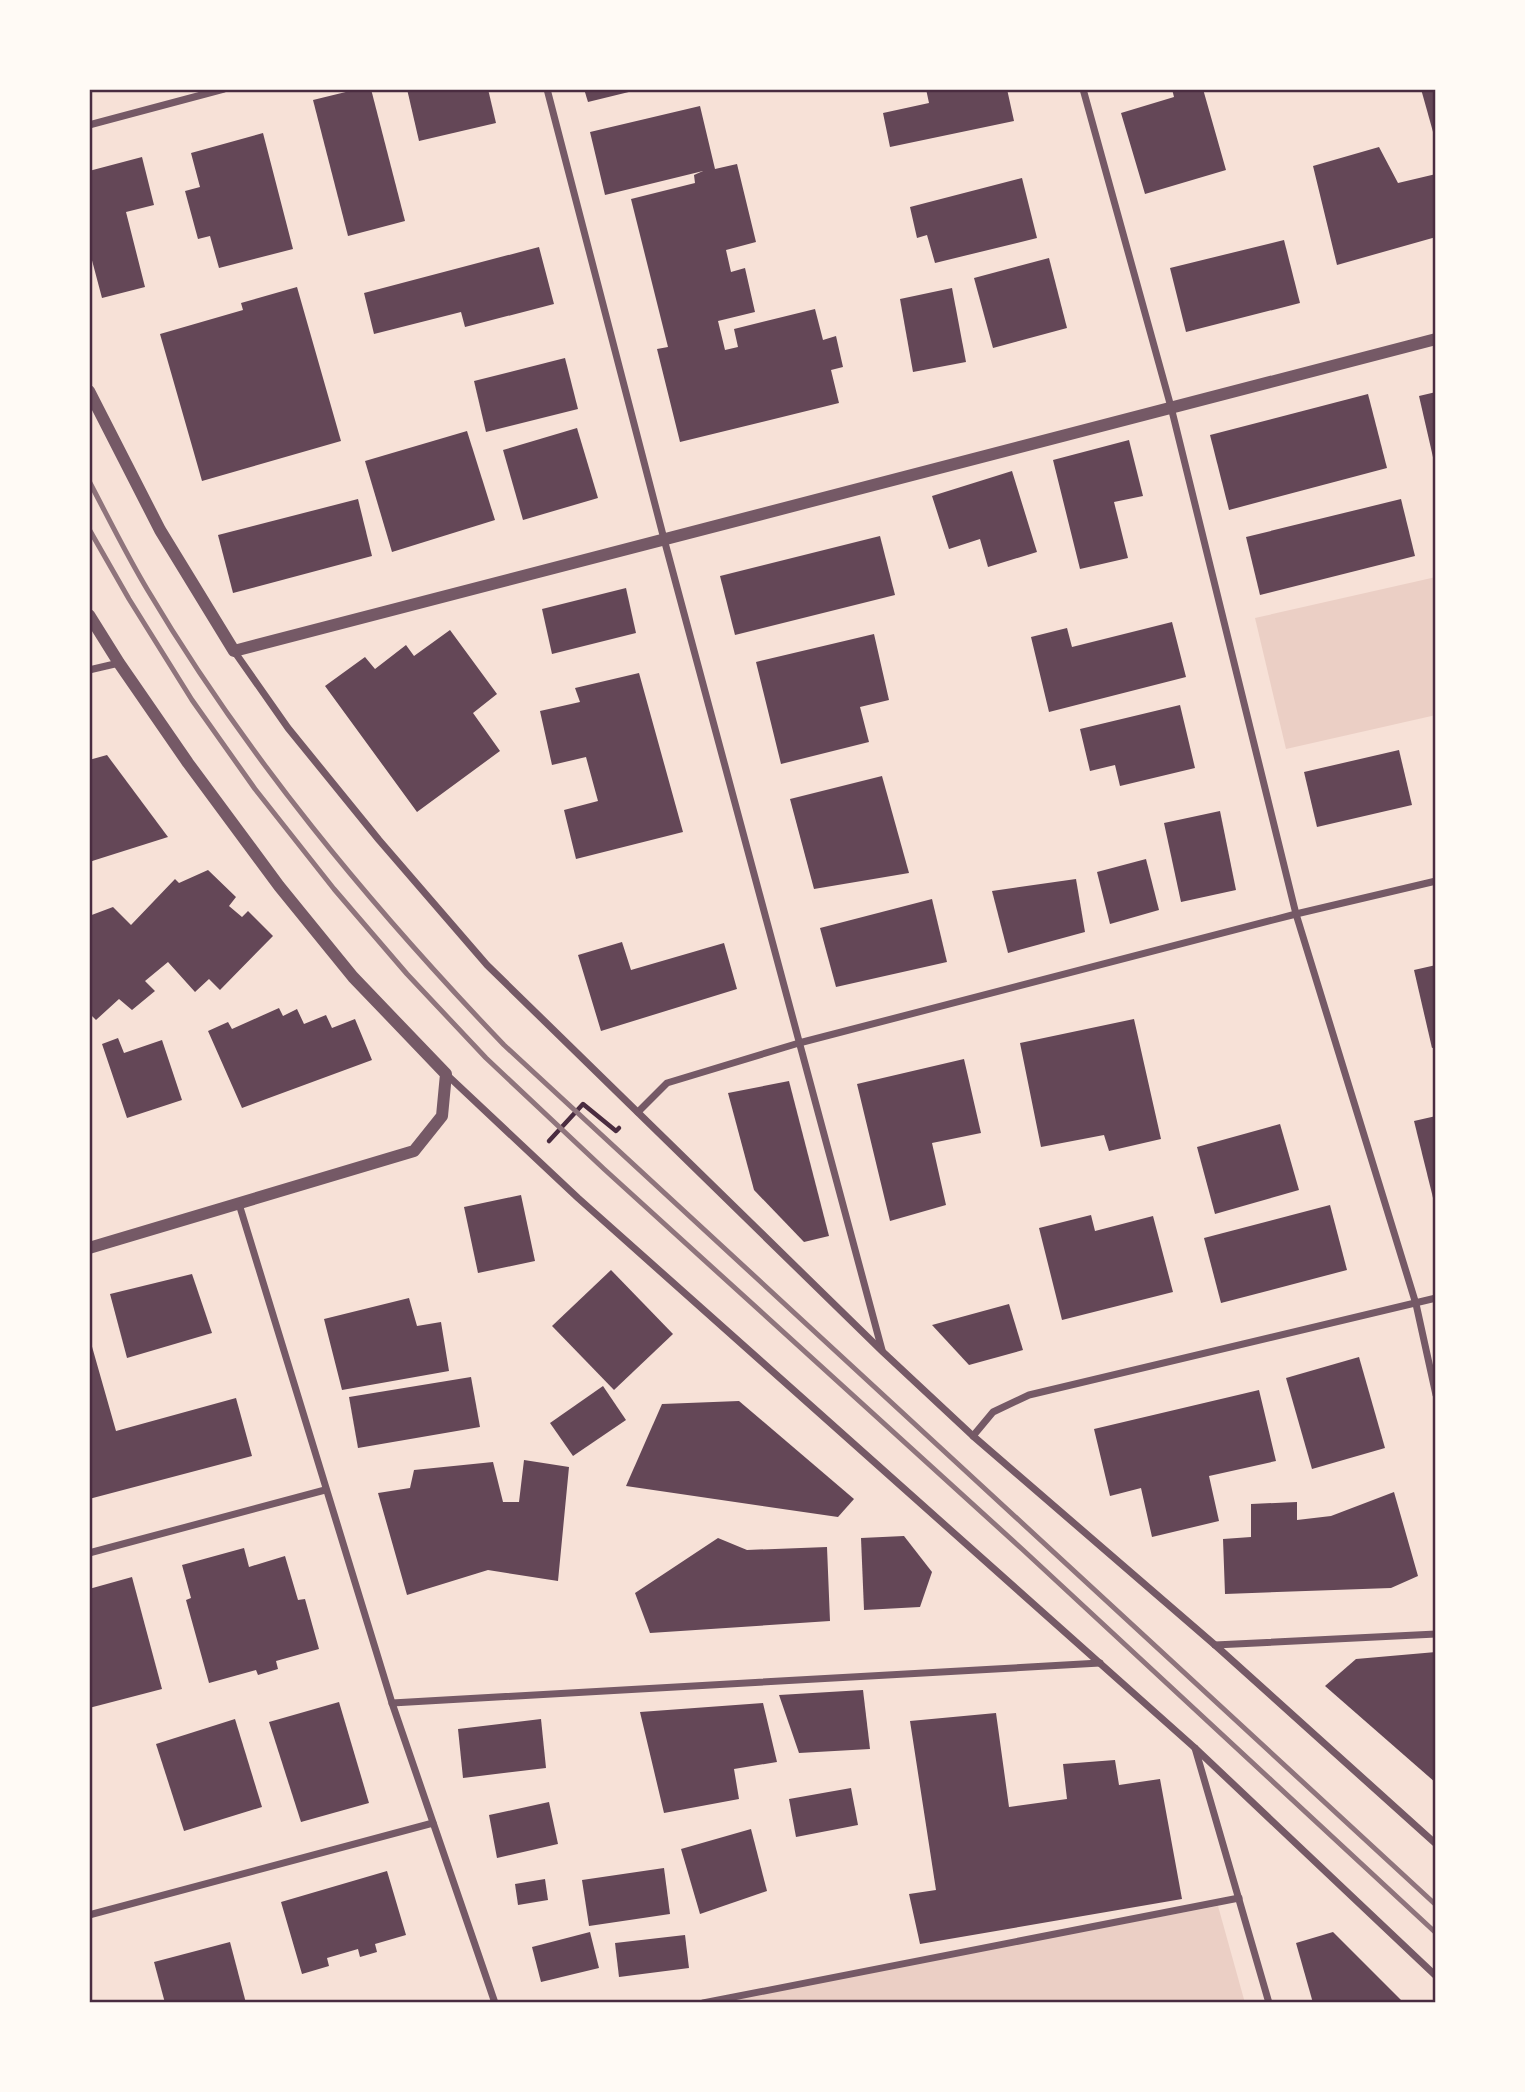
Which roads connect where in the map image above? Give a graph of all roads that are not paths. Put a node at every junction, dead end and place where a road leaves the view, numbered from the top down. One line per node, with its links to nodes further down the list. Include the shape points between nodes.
1 (224, 89): 4 (street)
2 (547, 89): 8 (street)
3 (1083, 89): 7 (street)
4 (89, 125)
5 (1436, 339): 7 (street)
6 (89, 391): 10 (street, via 160,530)
7 (1171, 407): 8 (street); 14 (street)
8 (664, 539): 10 (street); 15 (street)
9 (89, 615): 11 (street)
10 (234, 651): 17 (street, via 288,728 478,955)
11 (119, 663): 12 (street); 16 (street, via 279,886 353,977)
12 (89, 670)
13 (1436, 881): 14 (street)
14 (1296, 914): 15 (street); 21 (street)
15 (799, 1044): 17 (street, via 667,1083); 22 (street)
16 (446, 1074): 18 (street, via 442,1116 414,1151); 29 (street, via 578,1198)
17 (638, 1112): 22 (street)
18 (239, 1204): 19 (street); 25 (street)
19 (89, 1248)
20 (1436, 1298): 21 (street)
21 (1416, 1304): 23 (street); 24 (street, via 1029,1395 993,1412)
22 (883, 1352): 24 (street)
23 (1436, 1395)
24 (973, 1436): 28 (street)
25 (324, 1490): 26 (street); 30 (street)
26 (89, 1553)
27 (1436, 1634): 28 (street)
28 (1215, 1645): 33 (street)
29 (1100, 1663): 30 (street); 31 (street)
30 (392, 1703): 32 (street)
31 (1195, 1748): 34 (street); 36 (street)
32 (433, 1824): 35 (street); 37 (street)
33 (1436, 1844)
34 (1239, 1898): 38 (street); 39 (street)
35 (89, 1914)
36 (1436, 1976)
37 (495, 2003)
38 (703, 2003)
39 (1269, 2003)

